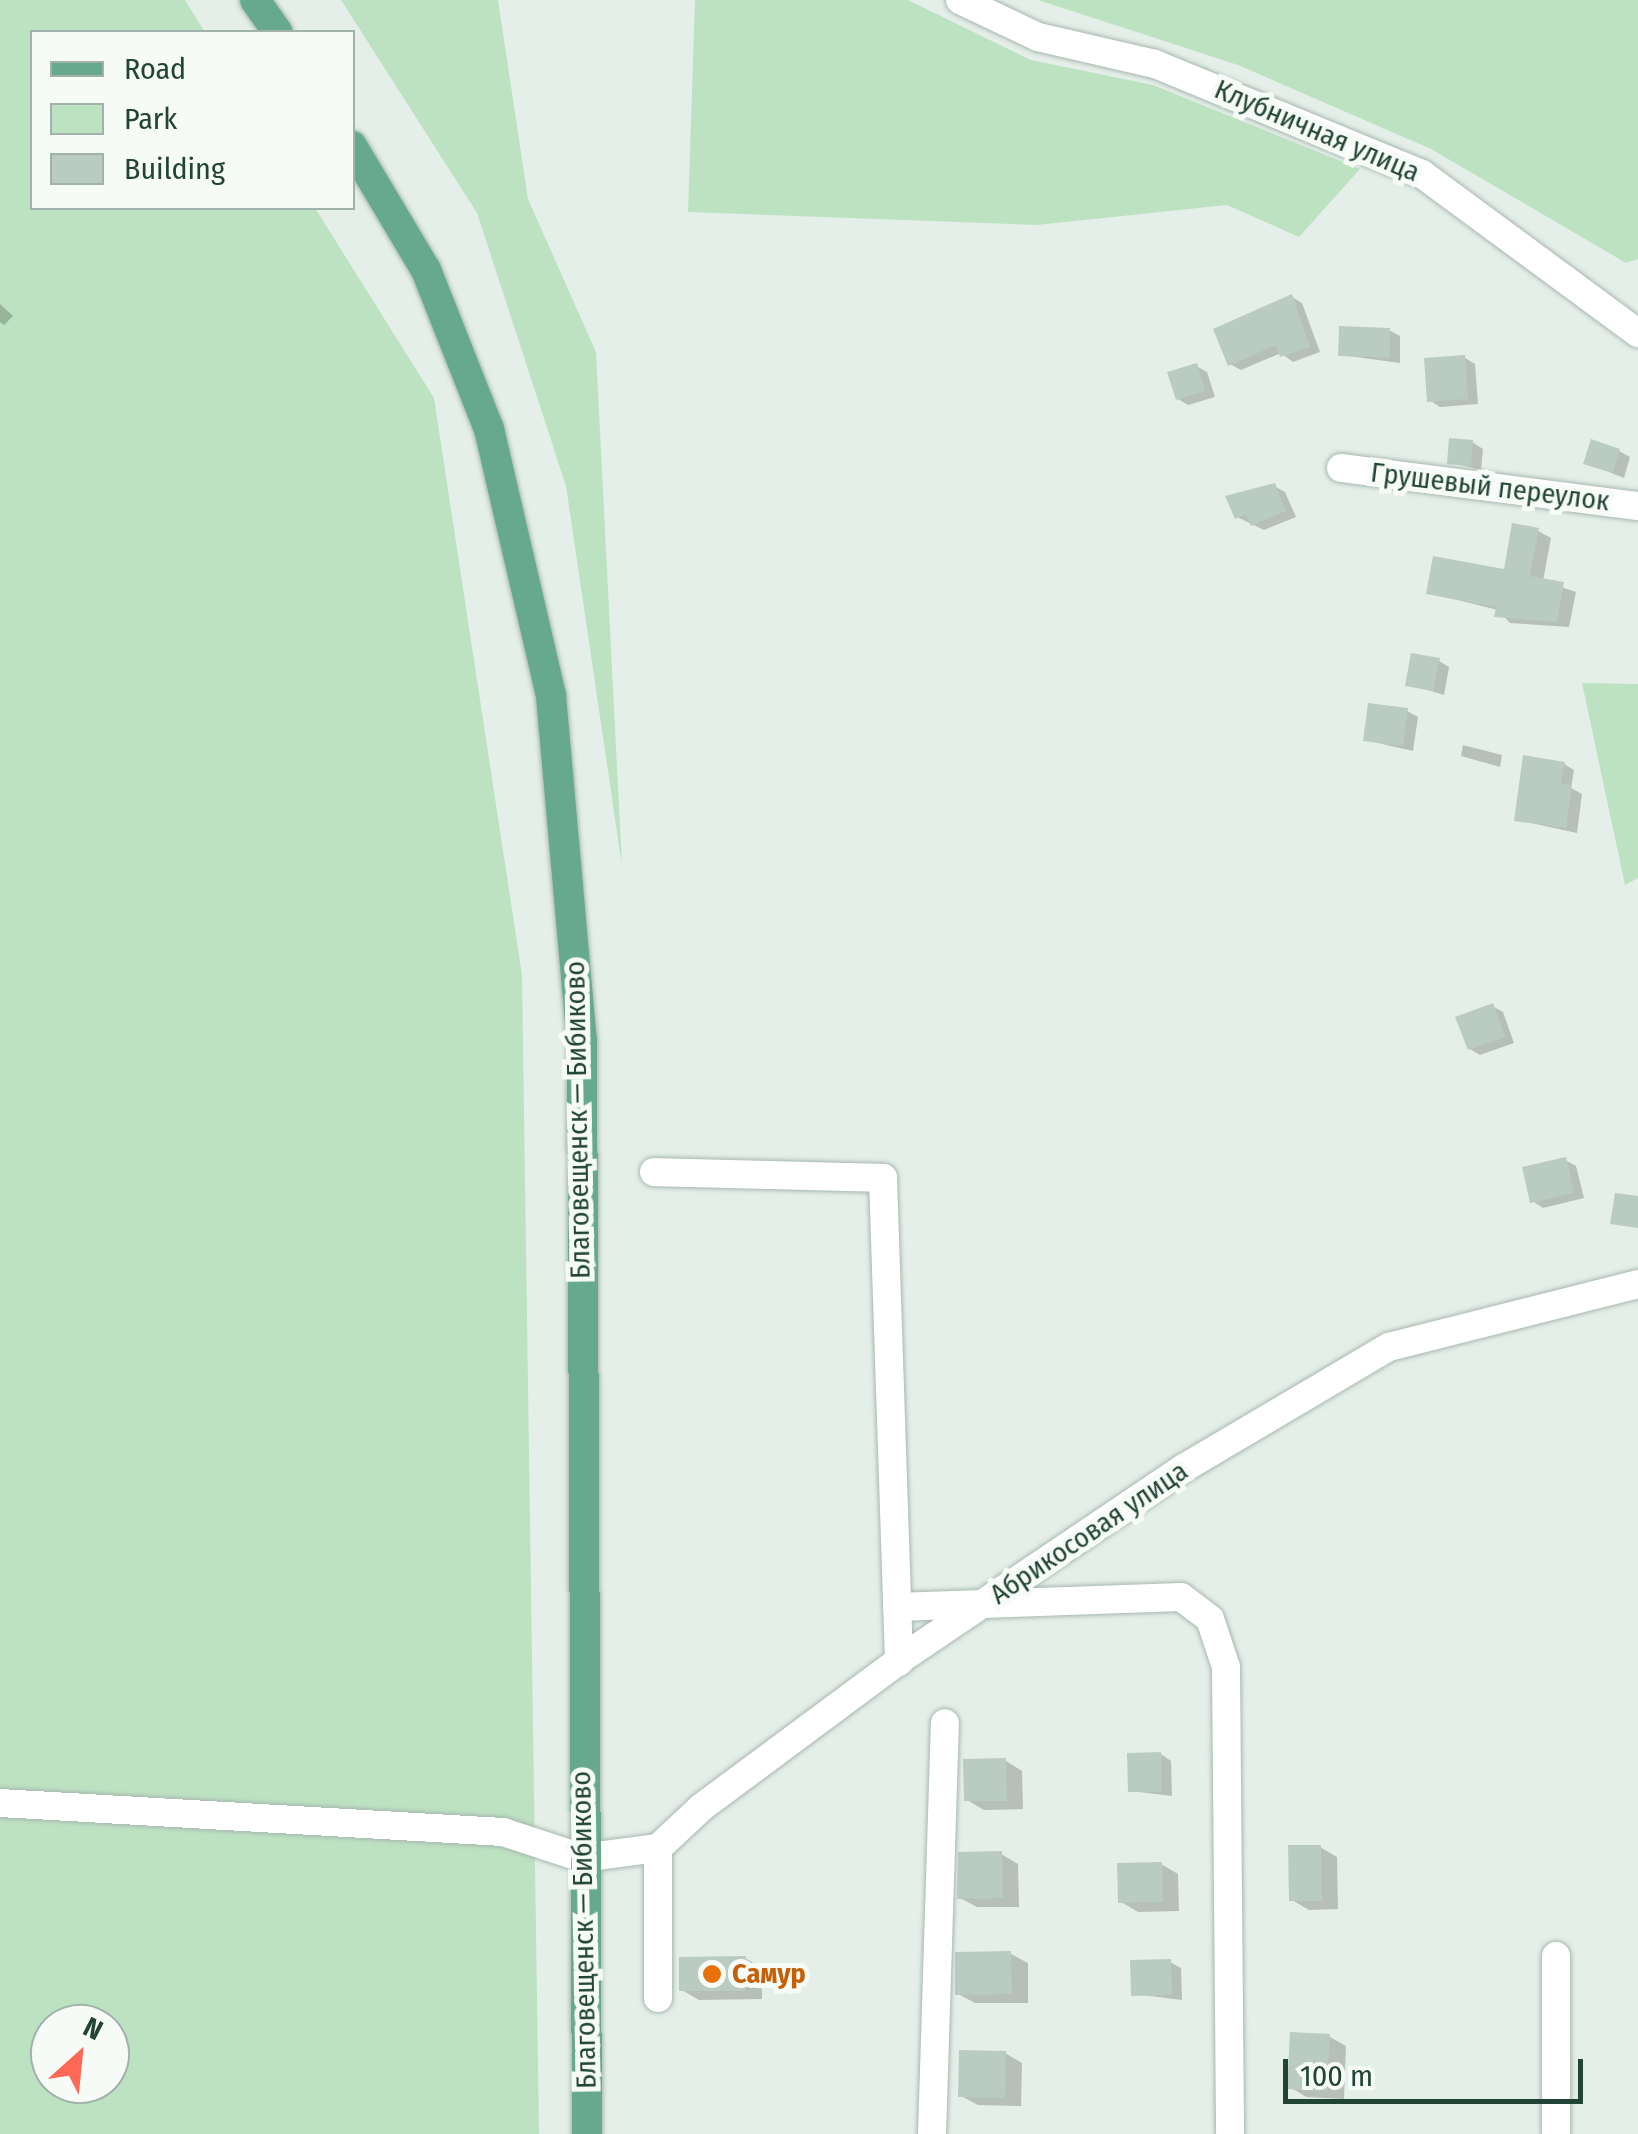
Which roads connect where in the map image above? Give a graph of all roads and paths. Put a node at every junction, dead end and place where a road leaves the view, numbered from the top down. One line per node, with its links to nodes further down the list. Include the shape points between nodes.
1 (255, 0): 3 (main road)
2 (960, 0): 5 (street, Клубничная улица, via 1038,37 1155,64 1422,174)
3 (276, 30)
4 (355, 151): 16 (main road, Благовещенск — Бибиково, via 426,270 489,429 551,696 582,1040)
5 (1638, 332)
6 (1342, 468): 7 (street, Грушевый переулок)
7 (1638, 506)
8 (654, 1172): 11 (street, via 883,1178)
9 (1638, 1284): 10 (street, Абрикосовая улица, via 1389,1347 1184,1468)
10 (988, 1601): 11 (street); 12 (street, Абрикосовая улица); 21 (street, via 1180,1598 1210,1618 1226,1667)
11 (897, 1606): 12 (street)
12 (899, 1662): 15 (street, Абрикосовая улица, via 702,1807)
13 (945, 1723): 20 (street)
14 (0, 1803): 16 (street, via 503,1832)
15 (658, 1848): 16 (street); 18 (street)
16 (582, 1858): 19 (main road, Благовещенск — Бибиково)
17 (1556, 1956): 22 (street)
18 (658, 1998)
19 (587, 2134)
20 (932, 2134)
21 (1230, 2134)
22 (1556, 2134)

